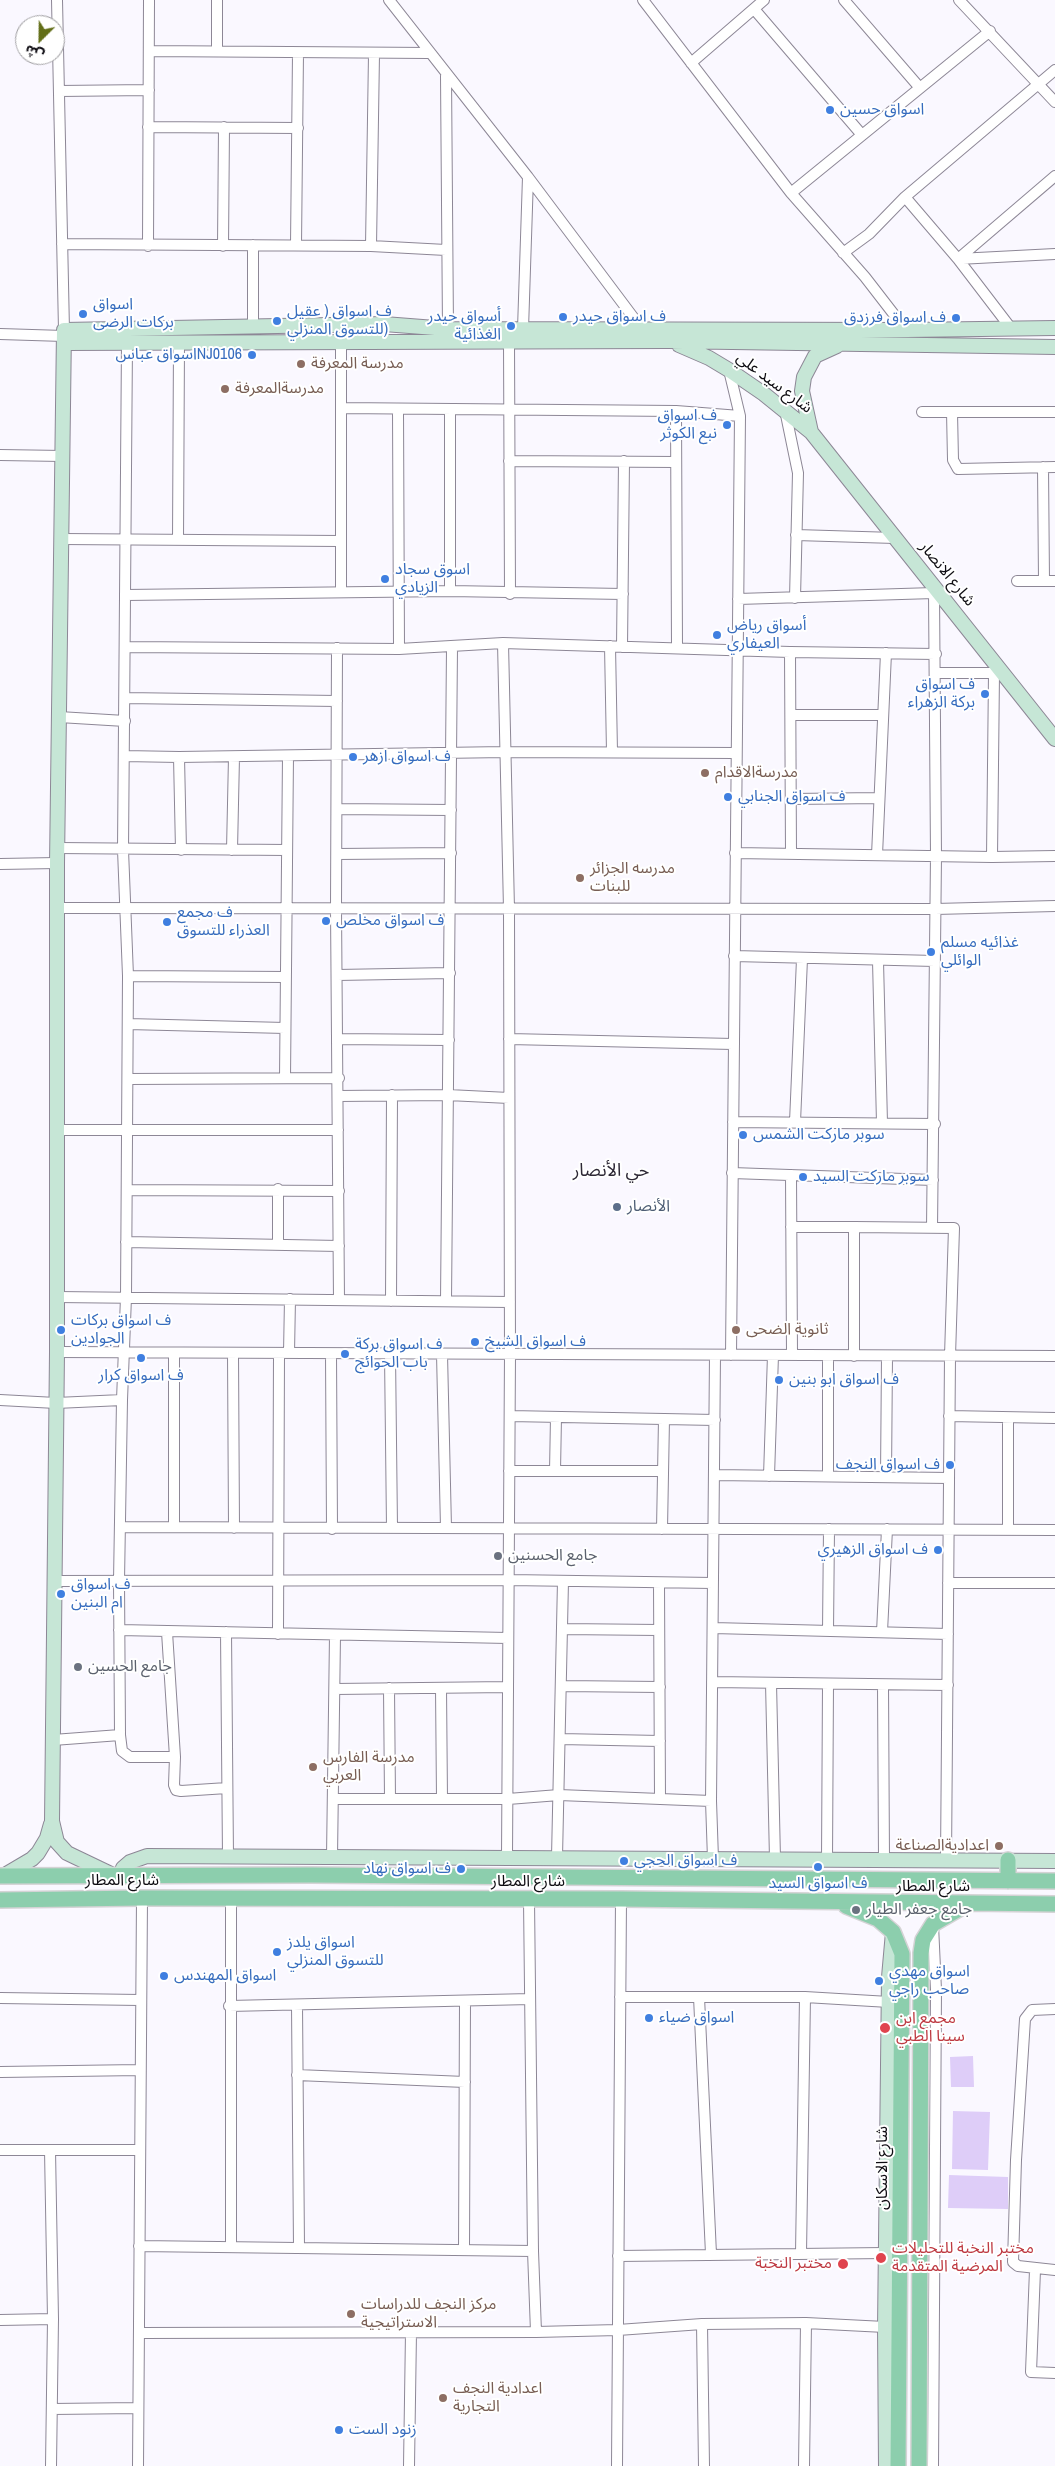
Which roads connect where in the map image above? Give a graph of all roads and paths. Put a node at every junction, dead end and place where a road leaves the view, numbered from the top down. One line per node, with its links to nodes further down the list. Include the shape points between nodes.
1 (57, 0): 22 (street)
2 (149, 0): 11 (street)
3 (217, 0): 12 (street)
4 (389, 0): 14 (street)
5 (642, 0): 16 (street)
6 (764, 0): 9 (street)
7 (844, 0): 20 (street)
8 (959, 0): 10 (street)
9 (754, 8): 16 (street); 27 (street)
10 (990, 31): 19 (street); 20 (street)
11 (149, 51): 12 (street); 21 (street)
12 (217, 51): 13 (street)
13 (298, 53): 15 (street); 26 (street)
14 (430, 53): 15 (street); 18 (street)
15 (374, 54): 37 (street)
16 (691, 63): 30 (street)
17 (1055, 70): 19 (street)
18 (446, 76): 29 (street); 38 (street)
19 (1038, 84): 23 (street); 31 (street)
20 (920, 88): 27 (street)
21 (149, 90): 22 (street); 24 (street)
22 (59, 91): 32 (street)
23 (1055, 102)
24 (148, 126): 25 (street); 35 (street)
25 (224, 127): 26 (street); 36 (street)
26 (298, 128): 34 (street)
27 (862, 135): 30 (street)
28 (1055, 176): 41 (street)
29 (528, 178): 47 (street); 48 (street)
30 (791, 193): 39 (street)
31 (905, 197): 39 (street, via 870,234); 41 (street)
32 (62, 244): 35 (street); 51 (street)
33 (253, 245): 34 (street); 36 (street); 43 (street)
34 (296, 245): 37 (street)
35 (148, 246): 36 (street)
36 (222, 246)
37 (371, 246): 38 (street)
38 (446, 250): 46 (street)
39 (843, 253): 49 (street)
40 (1055, 254): 41 (street)
41 (958, 259): 44 (street)
42 (384, 324): 43 (street); 46 (street); 55 (street)
43 (253, 327): 51 (street)
44 (1010, 327): 45 (street); 49 (street)
45 (1055, 328)
46 (448, 329): 47 (street)
47 (523, 329): 48 (street)
48 (642, 329): 49 (street)
49 (906, 330)
50 (0, 334): 51 (street)
51 (64, 336): 56 (street); 73 (street)
52 (509, 341): 53 (street); 55 (street); 63 (street)
53 (668, 341): 58 (street); 60 (street, شارع سيد علي, via 689,348)
54 (341, 342): 55 (street); 57 (street); 61 (street)
55 (385, 342)
56 (127, 343): 57 (street); 82 (street)
57 (180, 343): 83 (street)
58 (844, 344): 59 (street); 71 (street, شارع سيد علي, via 815,356 804,377 802,391)
59 (1055, 347)
60 (729, 370): 65 (street, شارع سيد علي); 70 (street)
61 (341, 408): 62 (street); 84 (street)
62 (398, 409): 64 (street); 89 (street)
63 (509, 409): 64 (street); 66 (street); 74 (street)
64 (450, 410): 87 (street)
65 (785, 410): 71 (street, شارع سيد علي); 79 (street, via 798,472)
66 (676, 411): 70 (street); 76 (street)
67 (922, 412): 68 (street)
68 (952, 412): 69 (street); 77 (street, via 953,460 958,469)
69 (1055, 412)
70 (740, 416): 95 (street)
71 (811, 432): 80 (street, شارع الانصار)
72 (0, 455): 73 (street)
73 (63, 456): 81 (street)
74 (509, 461): 75 (street); 92 (street)
75 (624, 461): 76 (street); 93 (street)
76 (676, 462): 102 (street)
77 (1043, 467): 78 (street); 86 (street)
78 (1055, 467)
79 (796, 535): 80 (street); 94 (street)
80 (895, 538): 90 (street, شارع الانصار)
81 (62, 539): 82 (street); 114 (street)
82 (127, 540): 83 (street); 91 (street)
83 (178, 540): 84 (street)
84 (340, 541): 88 (street)
85 (1016, 581): 86 (street)
86 (1050, 581)
87 (450, 591): 89 (street); 92 (street)
88 (341, 592): 89 (street); 91 (street)
89 (399, 592): 103 (street)
90 (936, 592): 94 (street); 107 (street); 108 (street, شارع الانصار)
91 (126, 594): 98 (street)
92 (510, 594): 93 (street)
93 (623, 594): 99 (street)
94 (795, 598): 95 (street)
95 (738, 599): 104 (street)
96 (503, 643): 97 (street); 101 (street); 117 (street)
97 (610, 646): 99 (street); 118 (street)
98 (126, 647): 100 (street); 110 (street)
99 (622, 647): 102 (street)
100 (337, 648): 103 (street); 111 (street)
101 (452, 648): 103 (street); 121 (street)
102 (677, 648): 104 (street)
103 (399, 649)
104 (737, 650): 105 (street); 119 (street)
105 (790, 652): 106 (street); 112 (street)
106 (886, 653): 107 (street); 113 (street)
107 (936, 654): 109 (street)
108 (997, 671): 109 (street); 116 (street, شارع الانصار); 142 (street)
109 (936, 673): 140 (street)
110 (125, 698): 111 (street); 115 (street)
111 (337, 700): 120 (street)
112 (791, 714): 113 (street); 127 (street)
113 (883, 715): 126 (street)
114 (59, 717): 115 (street); 130 (street)
115 (125, 721): 122 (street)
116 (1055, 739)
117 (505, 752): 118 (street); 121 (street); 151 (street)
118 (612, 752): 119 (street)
119 (736, 753): 136 (street)
120 (337, 754): 121 (street); 123 (street); 128 (street)
121 (452, 754): 129 (street)
122 (124, 756): 124 (street); 131 (street)
123 (288, 756): 125 (street); 134 (street)
124 (179, 757): 125 (street); 132 (street)
125 (234, 757): 133 (street)
126 (879, 798): 127 (street); 139 (street)
127 (791, 799): 138 (street)
128 (337, 809): 129 (street); 137 (street)
129 (451, 810): 135 (street)
130 (58, 848): 131 (street); 143 (street)
131 (124, 850): 132 (street); 147 (street)
132 (181, 850): 133 (street)
133 (232, 850): 134 (street)
134 (287, 850): 148 (street)
135 (451, 853): 137 (street); 150 (street)
136 (735, 853): 138 (street); 152 (street)
137 (337, 854): 149 (street)
138 (791, 854): 139 (street)
139 (877, 855): 140 (street)
140 (936, 856): 142 (street); 153 (street)
141 (1055, 856): 142 (street)
142 (992, 857)
143 (58, 863): 144 (street); 146 (street)
144 (0, 864)
145 (1055, 906): 153 (street)
146 (58, 908): 147 (street); 179 (street)
147 (124, 908): 148 (street); 159 (street)
148 (286, 909): 149 (street); 161 (street)
149 (336, 909): 150 (street); 160 (street)
150 (450, 909): 151 (street); 158 (street)
151 (509, 909): 152 (street); 165 (street)
152 (734, 909): 153 (street); 154 (street)
153 (935, 909): 157 (street)
154 (734, 956): 155 (street); 167 (street)
155 (802, 959): 156 (street); 176 (street)
156 (878, 961): 157 (street); 177 (street)
157 (935, 961): 178 (street)
158 (450, 973): 160 (street); 166 (street)
159 (128, 976): 161 (street); 162 (street)
160 (337, 976): 164 (street)
161 (286, 977): 163 (street)
162 (128, 1024): 163 (street); 170 (street)
163 (285, 1028): 168 (street)
164 (338, 1039): 166 (street); 169 (street)
165 (509, 1039): 167 (street); 174 (street)
166 (449, 1040): 172 (street)
167 (733, 1044): 175 (street)
168 (285, 1078): 169 (street); 170 (street)
169 (339, 1078): 173 (street)
170 (128, 1079): 180 (street)
171 (392, 1095): 172 (street); 173 (street); 198 (street)
172 (448, 1095): 174 (street); 199 (street)
173 (338, 1096): 181 (street)
174 (509, 1098): 200 (street)
175 (733, 1122): 176 (street); 182 (street)
176 (795, 1122): 177 (street)
177 (882, 1123): 178 (street)
178 (935, 1124): 184 (street)
179 (58, 1130): 180 (street); 194 (street)
180 (127, 1130): 181 (street); 186 (street)
181 (338, 1130): 187 (street)
182 (732, 1174): 183 (street); 211 (street)
183 (791, 1175): 184 (street); 188 (street)
184 (933, 1180): 190 (street)
185 (278, 1189): 186 (street); 187 (street); 192 (street)
186 (127, 1190): 191 (street)
187 (339, 1191): 193 (street)
188 (791, 1227): 189 (street); 213 (street)
189 (854, 1227): 190 (street); 215 (street)
190 (932, 1228): 217 (street, via 954,1228)
191 (126, 1242): 192 (street); 195 (street)
192 (278, 1245): 193 (street)
193 (339, 1246): 197 (street)
194 (57, 1297): 195 (street); 201 (street)
195 (126, 1297): 196 (street); 202 (street)
196 (290, 1299): 197 (street); 205 (street)
197 (339, 1300): 198 (street)
198 (392, 1301): 199 (street)
199 (446, 1301): 200 (street)
200 (510, 1302): 209 (street)
201 (57, 1352): 202 (street); 221 (street)
202 (123, 1352): 203 (street); 220 (street)
203 (174, 1353): 204 (street); 238 (street)
204 (233, 1353): 205 (street); 239 (street)
205 (284, 1353): 206 (street); 240 (street)
206 (331, 1354): 207 (street); 243 (street)
207 (390, 1354): 208 (street); 241 (street)
208 (442, 1354): 209 (street); 242 (street)
209 (510, 1354): 210 (street); 222 (street)
210 (715, 1355): 211 (street); 228 (street)
211 (731, 1355): 212 (street)
212 (773, 1355): 213 (street); 233 (street)
213 (792, 1356): 214 (street)
214 (828, 1356): 215 (street); 234 (street)
215 (854, 1356): 216 (street)
216 (886, 1356): 217 (street); 235 (street)
217 (950, 1356): 218 (street); 223 (street)
218 (1055, 1356)
219 (0, 1400): 221 (street)
220 (122, 1400): 221 (street); 237 (street)
221 (56, 1403): 253 (street)
222 (510, 1416): 224 (street); 230 (street)
223 (949, 1416): 225 (street); 236 (street)
224 (556, 1417): 227 (street); 231 (street)
225 (1008, 1418): 226 (street); 250 (street)
226 (1055, 1418)
227 (664, 1420): 228 (street); 229 (street)
228 (715, 1420): 232 (street)
229 (662, 1470): 231 (street); 245 (street)
230 (509, 1471): 231 (street); 244 (street)
231 (555, 1471)
232 (714, 1474): 233 (street); 249 (street)
233 (770, 1476): 234 (street)
234 (828, 1476): 235 (street)
235 (886, 1477): 236 (street)
236 (949, 1478): 248 (street)
237 (120, 1527): 238 (street); 254 (street)
238 (174, 1527): 239 (street)
239 (234, 1528): 240 (street)
240 (277, 1528): 243 (street); 255 (street)
241 (392, 1528): 242 (street); 243 (street)
242 (446, 1528): 244 (street)
243 (332, 1529)
244 (509, 1529): 245 (street); 252 (street)
245 (662, 1529): 249 (street)
246 (829, 1529): 247 (street); 249 (street); 265 (street)
247 (887, 1529): 248 (street); 268 (street)
248 (949, 1529): 250 (street); 259 (street)
249 (714, 1530): 258 (street)
250 (1008, 1530): 251 (street)
251 (1055, 1530)
252 (509, 1580): 255 (street); 256 (street); 272 (street)
253 (54, 1581): 254 (street); 286 (street)
254 (120, 1581): 255 (street); 262 (street)
255 (278, 1581): 269 (street)
256 (563, 1581): 257 (street); 263 (street)
257 (659, 1583): 258 (street); 264 (street)
258 (713, 1583): 261 (street)
259 (948, 1583): 260 (street); 270 (street)
260 (1055, 1583)
261 (713, 1628): 265 (street); 273 (street)
262 (120, 1630): 266 (street); 284 (street)
263 (562, 1630): 264 (street); 278 (street)
264 (659, 1630): 280 (street)
265 (828, 1631): 268 (street)
266 (167, 1632): 267 (street); 288 (street)
267 (226, 1632): 269 (street); 289 (street)
268 (882, 1632): 270 (street)
269 (278, 1634): 271 (street)
270 (948, 1634): 277 (street)
271 (335, 1635): 272 (street); 281 (street)
272 (508, 1638): 279 (street)
273 (712, 1682): 274 (street); 296 (street)
274 (771, 1683): 275 (street); 303 (street)
275 (828, 1684): 276 (street); 304 (street)
276 (882, 1685): 277 (street); 305 (street)
277 (948, 1685): 306 (street)
278 (561, 1686): 280 (street); 285 (street)
279 (508, 1687): 283 (street); 294 (street)
280 (660, 1687): 287 (street)
281 (335, 1688): 282 (street); 291 (street)
282 (389, 1688): 283 (street); 292 (street)
283 (441, 1688): 293 (street)
284 (120, 1735): 286 (street); 288 (street, via 122,1751 130,1757)
285 (560, 1739): 287 (street); 290 (street)
286 (53, 1740): 297 (street)
287 (660, 1741): 295 (street)
288 (175, 1757): 289 (street, via 176,1790)
289 (227, 1788): 298 (street)
290 (558, 1795): 294 (street); 295 (street); 300 (street)
291 (334, 1799): 292 (street); 301 (street)
292 (390, 1799): 293 (street)
293 (442, 1799): 294 (street)
294 (508, 1799): 299 (street)
295 (660, 1799): 296 (street)
296 (711, 1801): 302 (street)
297 (52, 1821): 309 (street, via 57,1842 66,1853); 311 (street, via 38,1853)
298 (228, 1857): 301 (street); 309 (street, via 142,1856)
299 (507, 1857): 300 (street); 301 (street)
300 (557, 1857): 302 (street)
301 (332, 1858)
302 (713, 1859): 303 (street)
303 (775, 1859): 304 (street)
304 (827, 1860): 305 (street)
305 (884, 1860): 306 (street)
306 (946, 1860): 307 (street)
307 (1008, 1860): 308 (street); 313 (main road)
308 (1055, 1861)
309 (117, 1875): 311 (main road, شارع المطار); 312 (main road, شارع المطار)
310 (310, 1875): 312 (main road, شارع المطار); 313 (main road, شارع المطار); 317 (main road, via 307,1888)
311 (2, 1876)
312 (271, 1876): 320 (main road, via 276,1888)
313 (1008, 1881): 314 (main road, شارع المطار)
314 (1055, 1881)
315 (142, 1898): 316 (main road, شارع المطار); 319 (main road, شارع المطار); 331 (street)
316 (231, 1899): 320 (main road, شارع المطار); 335 (street)
317 (313, 1899): 320 (main road, شارع المطار); 321 (main road, شارع المطار)
318 (621, 1899): 321 (main road, شارع المطار); 322 (main road, شارع المطار); 326 (street)
319 (0, 1900)
320 (272, 1900)
321 (529, 1900): 330 (street)
322 (840, 1903): 323 (main road, شارع المطار); 334 (main road, شارع الاسكان, via 878,1919 893,1932 902,1954)
323 (968, 1904): 324 (main road, شارع المطار); 325 (main road)
324 (1055, 1904)
325 (933, 1924): 336 (main road, via 923,1940 921,1953); 340 (street)
326 (620, 1997): 327 (street); 357 (street)
327 (699, 1997): 328 (street); 356 (street)
328 (806, 1997): 334 (street); 354 (street)
329 (0, 1998): 331 (street)
330 (530, 1999): 332 (street); 353 (street)
331 (140, 2000): 341 (street)
332 (465, 2001): 333 (street); 344 (street)
333 (297, 2005): 335 (street); 343 (street)
334 (895, 2005): 336 (main road, via 911,2013); 339 (main road, شارع الاسكان); 348 (street)
335 (229, 2006): 350 (street)
336 (921, 2008): 338 (main road)
337 (1055, 2008): 358 (street, via 1032,2010 1025,2019 1013,2262)
338 (921, 2033): 339 (main road, via 911,2030); 340 (main road)
339 (901, 2035): 348 (main road, شارع الاسكان)
340 (928, 2066): 360 (main road)
341 (140, 2070): 342 (street); 347 (street)
342 (0, 2072)
343 (297, 2075): 344 (street); 351 (street)
344 (465, 2082): 352 (street)
345 (0, 2150): 346 (street)
346 (50, 2150): 347 (street); 361 (street)
347 (139, 2150): 349 (street)
348 (894, 2201): 355 (street); 380 (main road, شارع الاسكان)
349 (139, 2246): 350 (street); 367 (street)
350 (231, 2247): 351 (street)
351 (299, 2248): 352 (street)
352 (464, 2250): 353 (street)
353 (533, 2251): 369 (street)
354 (801, 2253): 355 (street); 356 (street)
355 (886, 2253): 365 (street)
356 (711, 2254): 357 (street)
357 (618, 2256): 366 (street)
358 (1036, 2270): 359 (street); 370 (street, via 1031,2372)
359 (1055, 2270)
360 (927, 2285): 381 (main road); 382 (street)
361 (53, 2319): 362 (street); 372 (street)
362 (0, 2320)
363 (806, 2323): 364 (street); 365 (street); 378 (street)
364 (702, 2324): 366 (street); 377 (street)
365 (885, 2327): 379 (street)
366 (618, 2330): 369 (street); 376 (street)
367 (140, 2332): 368 (street); 371 (street)
368 (411, 2332): 369 (street); 375 (street)
369 (536, 2332)
370 (1055, 2373)
371 (138, 2408): 372 (street); 374 (street)
372 (52, 2409): 373 (street)
373 (51, 2466)
374 (138, 2466)
375 (409, 2466)
376 (618, 2466)
377 (704, 2466)
378 (804, 2466)
379 (886, 2466)
380 (898, 2466)
381 (919, 2466)
382 (933, 2466)

